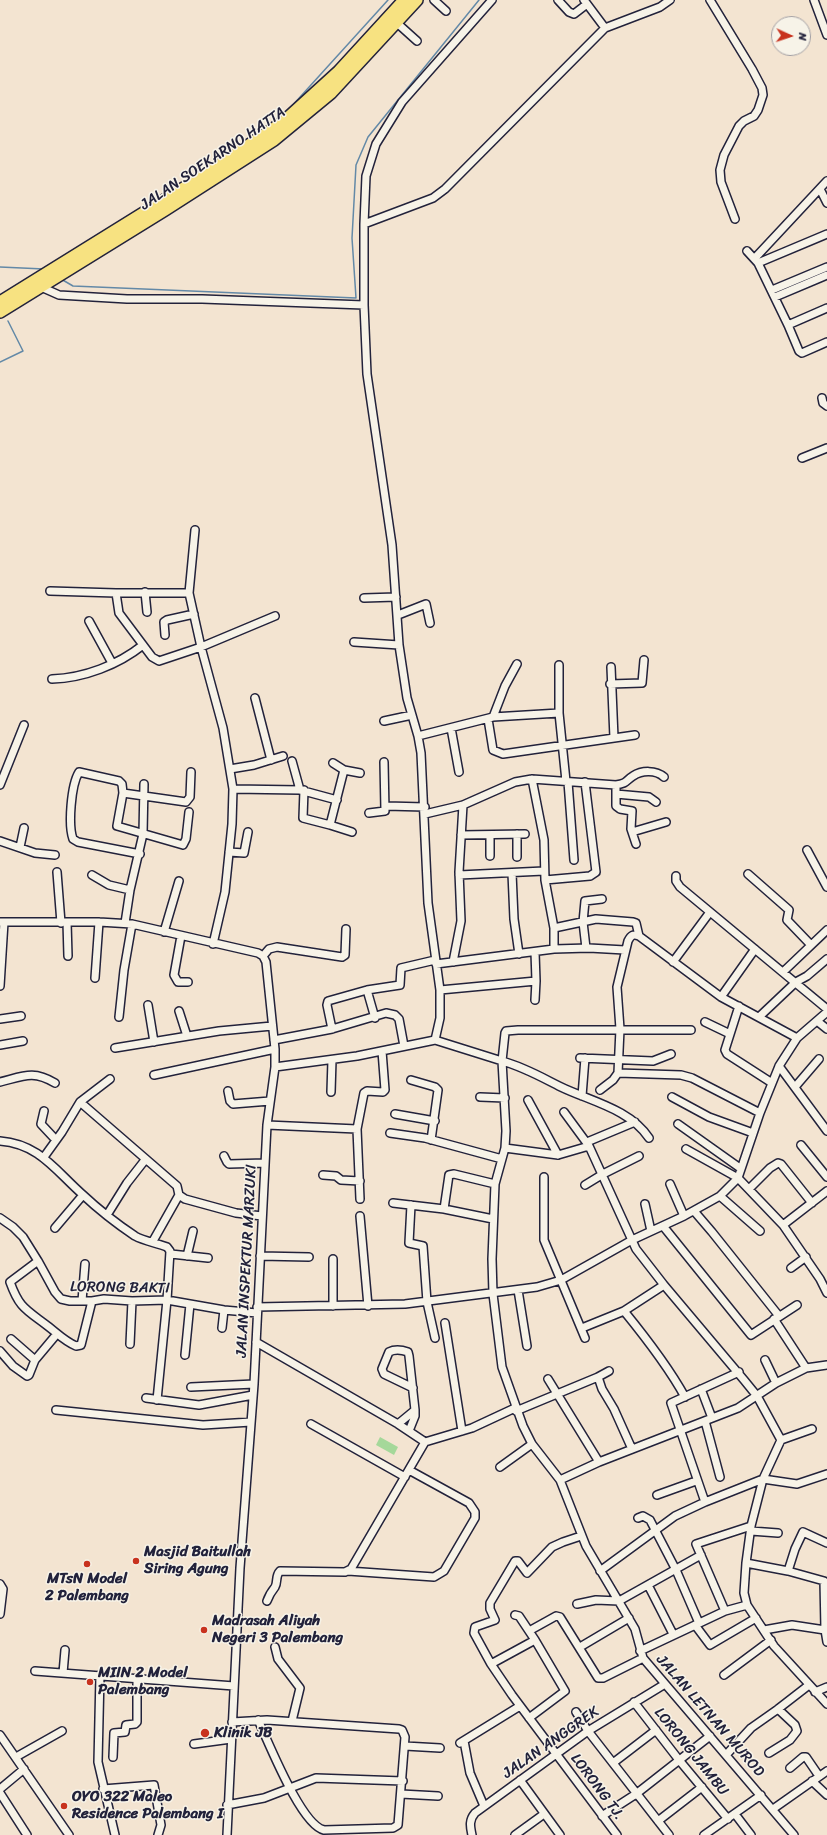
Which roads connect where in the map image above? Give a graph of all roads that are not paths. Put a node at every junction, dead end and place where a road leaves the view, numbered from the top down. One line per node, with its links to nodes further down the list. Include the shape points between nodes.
1 (404, 0): 19 (highway, JALAN SOEKARNO HATTA, via 339,71 283,122)
2 (417, 0): 11 (highway, JALAN SOEKARNO HATTA)
3 (434, 0): 10 (street)
4 (492, 0): 20 (street, via 402,102 376,144 366,176)
5 (558, 0): 9 (street, via 574,14)
6 (670, 0): 12 (street, via 660,7)
7 (710, 0): 18 (street, via 752,69 763,95 754,116 739,126 724,155 720,170 721,182)
8 (814, 0): 13 (street)
9 (585, 2): 12 (street)
10 (446, 11)
11 (397, 23): 14 (street); 19 (highway, JALAN SOEKARNO HATTA, via 331,93 274,140)
12 (605, 28): 20 (street, via 445,189 433,198)
13 (827, 35)
14 (417, 41)
15 (827, 181): 16 (street)
16 (820, 188): 17 (street); 23 (street)
17 (827, 203)
18 (735, 219)
19 (139, 220): 26 (highway, JALAN SOEKARNO HATTA)
20 (364, 224): 30 (street)
21 (827, 234): 23 (street)
22 (747, 251): 23 (street)
23 (757, 260): 27 (street)
24 (827, 267): 27 (street)
25 (827, 275): 28 (street)
26 (43, 283): 29 (highway, JALAN SOEKARNO HATTA); 30 (street, via 59,295)
27 (772, 290): 28 (street)
28 (775, 298): 32 (street)
29 (0, 303)
30 (364, 305): 43 (street, via 367,374 392,545)
31 (827, 308): 32 (street)
32 (788, 325): 33 (street, via 800,352)
33 (827, 342)
34 (822, 398): 35 (street)
35 (827, 406)
36 (827, 448): 37 (street)
37 (802, 458)
38 (195, 530): 42 (street)
39 (50, 591): 41 (street)
40 (145, 592): 41 (street); 42 (street); 45 (street)
41 (116, 593): 53 (street, via 119,613)
42 (189, 593): 46 (street)
43 (396, 597): 44 (street); 47 (street)
44 (364, 598)
45 (147, 612)
46 (194, 614): 51 (street, via 164,622); 55 (street)
47 (398, 615): 50 (street, via 426,604); 54 (street)
48 (275, 616): 55 (street)
49 (88, 621): 57 (street)
50 (430, 623)
51 (165, 634)
52 (354, 642): 54 (street)
53 (143, 645): 55 (street, via 154,660 159,662); 57 (street, via 132,654)
54 (399, 645): 65 (street)
55 (201, 648): 79 (street, via 223,728)
56 (644, 660): 62 (street, via 642,683)
57 (112, 663): 61 (street, via 86,674)
58 (517, 664): 66 (street)
59 (558, 665): 64 (street)
60 (611, 667): 62 (street)
61 (52, 679)
62 (610, 684): 72 (street)
63 (255, 698): 75 (street)
64 (559, 712): 66 (street); 73 (street)
65 (412, 715): 67 (street); 71 (street)
66 (490, 718): 69 (street); 73 (street, via 493,750 499,753)
67 (384, 721)
68 (24, 725): 89 (street)
69 (451, 728): 71 (street); 82 (street)
70 (635, 735): 72 (street)
71 (418, 736): 100 (street)
72 (614, 738): 73 (street)
73 (561, 745): 86 (street)
74 (283, 756): 75 (street)
75 (271, 760): 79 (street)
76 (292, 761): 92 (street)
77 (384, 762): 99 (street)
78 (333, 763): 80 (street)
79 (230, 769): 91 (street)
80 (344, 770): 83 (street); 96 (street)
81 (191, 772): 95 (street, via 190,797 186,802)
82 (459, 772)
83 (360, 773)
84 (664, 776): 90 (street, via 658,772 647,772 634,775 625,783)
85 (532, 779): 86 (street); 98 (street, via 515,782); 124 (street, via 544,840)
86 (567, 781): 87 (street); 123 (street)
87 (585, 782): 90 (street); 131 (street, via 596,872 590,876)
88 (144, 784): 95 (street)
89 (0, 785)
90 (616, 785): 94 (street)
91 (233, 789): 92 (street); 118 (street)
92 (302, 790): 96 (street); 104 (street, via 303,818)
93 (123, 794): 95 (street); 109 (street, via 117,826); 119 (street, via 119,781 79,772 70,829 73,839 78,842)
94 (616, 794): 97 (street, via 649,797); 108 (street, via 616,806 632,811)
95 (144, 797): 109 (street)
96 (337, 800): 104 (street)
97 (656, 802)
98 (463, 805): 100 (street); 112 (street)
99 (386, 806): 100 (street); 102 (street, via 384,812)
100 (425, 811): 159 (street, via 428,903)
101 (189, 812): 109 (street, via 183,845)
102 (369, 813)
103 (666, 822): 108 (street)
104 (330, 825): 107 (street)
105 (24, 828): 116 (street)
106 (248, 832): 118 (street, via 244,853)
107 (352, 832)
108 (632, 832): 115 (street)
109 (143, 834): 119 (street)
110 (517, 834): 111 (street); 113 (street); 122 (street)
111 (525, 834)
112 (461, 835): 113 (street); 129 (street)
113 (490, 835): 121 (street)
114 (0, 841): 116 (street)
115 (636, 844)
116 (20, 847): 120 (street, via 35,853)
117 (807, 850): 133 (street)
118 (229, 852): 148 (street, via 225,892)
119 (140, 854): 134 (street)
120 (55, 855)
121 (490, 856)
122 (517, 857)
123 (574, 860)
124 (544, 871): 126 (street); 131 (street)
125 (57, 872): 138 (street)
126 (512, 873): 129 (street); 155 (street)
127 (748, 874): 149 (street, via 789,910 787,920)
128 (92, 875): 134 (street, via 109,885)
129 (459, 875): 160 (street, via 462,921)
130 (676, 876): 136 (street, via 680,887)
131 (545, 880): 142 (street)
132 (179, 881): 145 (street)
133 (827, 886)
134 (130, 890): 141 (street)
135 (602, 899): 140 (street, via 584,901)
136 (710, 912): 152 (street); 161 (street)
137 (2, 922): 138 (street); 167 (street)
138 (64, 922): 139 (street); 156 (street)
139 (99, 922): 141 (street); 163 (street)
140 (583, 922): 142 (street); 147 (street, via 596,919 632,922 636,923); 150 (street)
141 (128, 923): 145 (street); 178 (street)
142 (554, 928): 151 (street)
143 (346, 929): 157 (street, via 345,955 342,957 277,947)
144 (827, 930): 149 (street)
145 (164, 932): 146 (street)
146 (181, 936): 148 (street); 165 (street, via 174,975 178,982)
147 (640, 936): 153 (street, via 631,936); 161 (street)
148 (213, 944): 157 (street)
149 (811, 945): 162 (street)
150 (586, 948): 151 (street); 153 (street)
151 (554, 949): 154 (street)
152 (755, 949): 162 (street); 170 (street)
153 (625, 950): 185 (street, via 617,987)
154 (534, 952): 155 (street); 164 (street)
155 (519, 954): 160 (street)
156 (68, 956)
157 (263, 956): 183 (street, JALAN INSPEKTUR MARZUKI, via 266,962)
158 (827, 959): 166 (street)
159 (435, 962): 160 (street); 168 (street, via 401,968 400,984); 169 (street)
160 (453, 962)
161 (673, 962): 170 (street)
162 (783, 972): 166 (street)
163 (96, 978)
164 (536, 981): 169 (street); 171 (street)
165 (188, 982)
166 (796, 982): 174 (street); 177 (street)
167 (0, 986)
168 (367, 990): 179 (street); 184 (street, via 328,1001)
169 (440, 990): 193 (street, via 440,1018)
170 (721, 997): 173 (street)
171 (535, 1000)
172 (148, 1005): 194 (street)
173 (739, 1006): 177 (street); 188 (street)
174 (827, 1010): 181 (street)
175 (179, 1011): 189 (street)
176 (21, 1016): 180 (street)
177 (759, 1017): 190 (street)
178 (119, 1018)
179 (375, 1018): 184 (street); 196 (street, via 386,1013 398,1017)
180 (0, 1019)
181 (817, 1021): 186 (street); 190 (street)
182 (705, 1022): 188 (street)
183 (272, 1026): 189 (street); 192 (street, JALAN INSPEKTUR MARZUKI)
184 (332, 1029): 192 (street)
185 (620, 1029): 187 (street); 203 (street); 204 (street, JALAN LETNAN MUROD, via 506,1031 503,1037)
186 (827, 1029)
187 (691, 1030)
188 (730, 1034): 213 (street, via 725,1046 727,1054)
189 (187, 1036): 194 (street)
190 (797, 1038): 205 (street)
191 (23, 1040): 195 (street)
192 (274, 1040): 198 (street, JALAN INSPEKTUR MARZUKI)
193 (435, 1040): 196 (street); 204 (street)
194 (154, 1042): 197 (street)
195 (0, 1045)
196 (404, 1046): 199 (street)
197 (115, 1048)
198 (275, 1049): 206 (street, JALAN INSPEKTUR MARZUKI); 208 (street)
199 (382, 1051): 202 (street); 233 (street, via 385,1090 364,1093)
200 (671, 1054): 203 (street, via 653,1061)
201 (819, 1059): 214 (street)
202 (332, 1060): 206 (street); 217 (street)
203 (619, 1060): 207 (street); 218 (street, via 582,1058)
204 (502, 1061): 218 (street, via 523,1067); 221 (street, JALAN LETNAN MUROD)
205 (779, 1066): 213 (street); 214 (street)
206 (275, 1067): 223 (street, JALAN INSPEKTUR MARZUKI)
207 (618, 1073): 215 (street); 227 (street, via 682,1075)
208 (154, 1075)
209 (110, 1079): 224 (street)
210 (411, 1080): 229 (street, via 436,1088 438,1094)
211 (0, 1082): 212 (street, via 43,1075)
212 (55, 1083)
213 (772, 1083): 227 (street)
214 (794, 1087): 234 (street)
215 (600, 1090)
216 (228, 1091): 223 (street, via 232,1104)
217 (331, 1092)
218 (582, 1096): 230 (street)
219 (480, 1097): 221 (street)
220 (672, 1097): 236 (street, via 709,1117)
221 (505, 1098): 243 (street, JALAN LETNAN MUROD)
222 (528, 1100): 245 (street)
223 (270, 1101): 232 (street, JALAN INSPEKTUR MARZUKI)
224 (80, 1102): 238 (street); 250 (street)
225 (44, 1111): 238 (street, via 41,1124)
226 (564, 1112): 241 (street)
227 (760, 1113): 236 (street)
228 (394, 1114): 229 (street)
229 (434, 1121): 239 (street)
230 (635, 1122): 237 (street); 241 (street)
231 (678, 1124): 252 (street)
232 (267, 1126): 233 (street); 251 (street, JALAN INSPEKTUR MARZUKI)
233 (357, 1129): 258 (street)
234 (827, 1131)
235 (390, 1133): 239 (street)
236 (752, 1133): 252 (street)
237 (649, 1138)
238 (56, 1140): 248 (street)
239 (431, 1140): 249 (street)
240 (0, 1141): 248 (street, via 31,1148)
241 (588, 1144): 245 (street); 253 (street)
242 (800, 1145): 256 (street)
243 (505, 1148): 245 (street); 249 (street, JALAN LETNAN MUROD)
244 (686, 1149): 257 (street)
245 (558, 1155)
246 (224, 1156): 251 (street, via 229,1164)
247 (639, 1156): 253 (street)
248 (44, 1157): 264 (street)
249 (502, 1159): 259 (street, JALAN LETNAN MUROD)
250 (145, 1160): 265 (street, via 177,1186); 275 (street)
251 (265, 1163): 276 (street, JALAN INSPEKTUR MARZUKI)
252 (740, 1168): 257 (street)
253 (603, 1174): 261 (street); 287 (street)
254 (323, 1175): 258 (street, via 336,1176 341,1180)
255 (544, 1177): 299 (street, via 544,1240)
256 (827, 1177)
257 (738, 1178): 262 (street); 266 (street, LORONG BAKTI)
258 (360, 1181): 267 (street)
259 (495, 1184): 273 (street, via 449,1175); 280 (street, JALAN LETNAN MUROD)
260 (670, 1184): 278 (street)
261 (585, 1185)
262 (749, 1189): 270 (street, via 778,1163); 281 (street)
263 (825, 1192): 268 (street); 270 (street)
264 (83, 1195): 275 (street); 283 (street)
265 (179, 1195): 276 (street, via 215,1209); 288 (street)
266 (720, 1196): 274 (street, LORONG BAKTI); 286 (street)
267 (360, 1199)
268 (827, 1201)
269 (393, 1203): 272 (street)
270 (812, 1203): 281 (street)
271 (645, 1204): 285 (street)
272 (411, 1205): 273 (street); 308 (street, via 409,1243 424,1246)
273 (444, 1209): 280 (street)
274 (694, 1211): 278 (street, LORONG BAKTI); 316 (street)
275 (107, 1215): 288 (street, via 140,1238)
276 (262, 1216): 291 (street, JALAN INSPEKTUR MARZUKI)
277 (360, 1216): 312 (street)
278 (684, 1216): 282 (street, LORONG BAKTI)
279 (0, 1218): 296 (street, LORONG BAKTI, via 23,1237)
280 (492, 1219): 303 (street, JALAN LETNAN MUROD)
281 (783, 1225): 293 (street)
282 (663, 1226): 285 (street, LORONG BAKTI); 316 (street, via 751,1336)
283 (55, 1228)
284 (193, 1231): 290 (street)
285 (651, 1231): 287 (street, LORONG BAKTI)
286 (760, 1231)
287 (632, 1240): 299 (street, LORONG BAKTI); 300 (street)
288 (153, 1241): 289 (street, via 167,1247)
289 (171, 1254): 290 (street); 304 (street)
290 (187, 1256): 294 (street)
291 (260, 1256): 292 (street); 314 (street, JALAN INSPEKTUR MARZUKI)
292 (309, 1257)
293 (806, 1257): 298 (street); 302 (street)
294 (208, 1258)
295 (333, 1259): 311 (street)
296 (38, 1261): 305 (street, LORONG BAKTI, via 61,1299); 320 (street, via 10,1282 15,1296 24,1309)
297 (85, 1264): 305 (street)
298 (791, 1268)
299 (560, 1280): 301 (street, LORONG BAKTI); 319 (street)
300 (664, 1285): 315 (street); 334 (street)
301 (518, 1290): 303 (street, LORONG BAKTI); 326 (street)
302 (827, 1293)
303 (493, 1294): 308 (street, LORONG BAKTI); 348 (street, JALAN LETNAN MUROD, via 502,1367)
304 (167, 1300): 307 (street, LORONG BAKTI); 309 (street, LORONG BAKTI); 347 (street)
305 (82, 1301): 306 (street, LORONG BAKTI)
306 (92, 1301): 307 (street, LORONG BAKTI); 320 (street, via 81,1345 76,1346)
307 (132, 1301): 325 (street)
308 (428, 1302): 312 (street, LORONG BAKTI); 321 (street)
309 (190, 1304): 313 (street, LORONG BAKTI); 328 (street)
310 (797, 1305): 316 (street)
311 (333, 1306): 312 (street, LORONG BAKTI); 314 (street, LORONG BAKTI)
312 (368, 1306)
313 (224, 1310): 314 (street, LORONG BAKTI); 318 (street)
314 (257, 1310): 324 (street, JALAN INSPEKTUR MARZUKI)
315 (624, 1311): 319 (street); 345 (street, via 651,1345)
316 (777, 1318): 332 (street)
317 (444, 1323): 359 (street)
318 (222, 1328)
319 (582, 1328): 322 (street)
320 (56, 1335): 329 (street)
321 (435, 1338)
322 (585, 1338)
323 (11, 1339): 329 (street)
324 (256, 1342): 338 (street, JALAN INSPEKTUR MARZUKI); 355 (street)
325 (130, 1344)
326 (527, 1346)
327 (0, 1351): 329 (street, via 13,1366 27,1376)
328 (185, 1355)
329 (35, 1360)
330 (765, 1360): 337 (street)
331 (827, 1364): 332 (street)
332 (806, 1368): 337 (street)
333 (610, 1371): 335 (street)
334 (738, 1372): 341 (street); 344 (street)
335 (598, 1377): 342 (street); 363 (street)
336 (548, 1379): 342 (street)
337 (776, 1383): 344 (street)
338 (254, 1384): 339 (street); 343 (street, JALAN INSPEKTUR MARZUKI)
339 (191, 1387)
340 (413, 1388): 340 (street, via 384,1374 382,1369 389,1352 396,1350 409,1354); 350 (street)
341 (701, 1389): 345 (street); 351 (street)
342 (556, 1394): 348 (street); 364 (street)
343 (252, 1395): 347 (street, via 199,1405); 353 (street, JALAN INSPEKTUR MARZUKI)
344 (757, 1396): 351 (street, via 738,1408); 360 (street)
345 (684, 1397): 357 (street, via 671,1403)
346 (146, 1398): 347 (street)
347 (157, 1400)
348 (516, 1409): 359 (street); 362 (street, JALAN LETNAN MUROD)
349 (56, 1410): 353 (street, via 203,1425)
350 (415, 1410): 355 (street); 358 (street)
351 (712, 1418): 352 (street)
352 (705, 1421): 357 (street); 369 (street)
353 (250, 1422): 420 (street, JALAN INSPEKTUR MARZUKI)
354 (311, 1424): 368 (street)
355 (398, 1424): 358 (street)
356 (812, 1429): 360 (street)
357 (680, 1430): 363 (street); 372 (street)
358 (409, 1431): 361 (street)
359 (462, 1431): 361 (street)
360 (781, 1440): 370 (street)
361 (425, 1442): 366 (street)
362 (532, 1444): 365 (street); 371 (street, JALAN LETNAN MUROD)
363 (632, 1449): 364 (street)
364 (599, 1462): 371 (street)
365 (500, 1467)
366 (409, 1470): 368 (street); 385 (street, via 469,1503 475,1512 475,1518 444,1571 434,1577)
367 (827, 1474): 370 (street, via 797,1484)
368 (405, 1477): 385 (street)
369 (720, 1477)
370 (763, 1479): 374 (street); 376 (street)
371 (560, 1480): 379 (street, JALAN LETNAN MUROD)
372 (696, 1481): 373 (street); 374 (street)
373 (657, 1495)
374 (704, 1502): 377 (street, via 675,1516)
375 (638, 1518): 377 (street, via 643,1516)
376 (751, 1529): 378 (street); 381 (street, via 696,1543); 382 (street)
377 (656, 1530): 383 (street); 386 (street)
378 (778, 1533)
379 (581, 1536): 386 (street, JALAN LETNAN MUROD); 412 (street, LORONG TJ., via 552,1547 527,1573 518,1560 515,1561 490,1604 495,1620 475,1627 473,1631)
380 (827, 1543): 384 (street, via 803,1532)
381 (701, 1555): 383 (street); 394 (street)
382 (746, 1563): 384 (street); 393 (street, via 744,1593)
383 (676, 1570): 389 (street); 399 (street)
384 (788, 1570): 387 (street)
385 (348, 1571): 390 (street, via 280,1571)
386 (600, 1571): 391 (street, JALAN LETNAN MUROD)
387 (826, 1582): 401 (street)
388 (0, 1584): 395 (street, via 3,1589)
389 (648, 1585): 391 (street); 403 (street)
390 (267, 1601)
391 (619, 1602): 392 (street, via 596,1600); 397 (street, JALAN LETNAN MUROD)
392 (577, 1604)
393 (747, 1605): 394 (street); 398 (street)
394 (725, 1611): 399 (street)
395 (0, 1614)
396 (515, 1615): 402 (street, via 519,1616)
397 (630, 1618): 408 (street); 410 (street, JALAN LETNAN MUROD)
398 (756, 1618): 399 (street, via 710,1646); 400 (street)
399 (697, 1624): 403 (street)
400 (764, 1630): 401 (street, via 792,1625); 405 (street)
401 (825, 1630): 406 (street)
402 (529, 1631): 404 (street); 408 (street, via 559,1616)
403 (673, 1634): 410 (street)
404 (535, 1640): 412 (street); 428 (street, via 565,1691)
405 (771, 1640): 416 (street); 419 (street)
406 (827, 1642)
407 (275, 1647): 430 (street, via 278,1659 300,1688)
408 (580, 1647): 411 (street, via 596,1677 600,1678)
409 (65, 1650): 414 (street)
410 (640, 1651): 411 (street, JALAN LETNAN MUROD)
411 (643, 1658): 418 (street, JALAN LETNAN MUROD)
412 (490, 1664): 425 (street, LORONG TJ.)
413 (35, 1671): 414 (street)
414 (63, 1673): 415 (street)
415 (100, 1675): 417 (street); 457 (street, via 98,1758)
416 (724, 1675)
417 (137, 1678): 420 (street); 445 (street, via 137,1722 126,1725 125,1732 114,1733)
418 (665, 1684): 423 (street, JALAN ANGGREK); 436 (street, JALAN LETNAN MUROD)
419 (809, 1685): 422 (street); 426 (street)
420 (234, 1686): 431 (street, JALAN INSPEKTUR MARZUKI)
421 (827, 1686): 422 (street)
422 (815, 1692): 424 (street)
423 (634, 1702): 432 (street, LORONG JAMBU); 434 (street, JALAN ANGGREK)
424 (827, 1704)
425 (520, 1706): 428 (street, LORONG TJ.); 465 (street, via 462,1742 470,1773)
426 (778, 1709): 441 (street, via 795,1725 797,1731 790,1740); 443 (street, via 751,1728)
427 (576, 1712): 434 (street)
428 (529, 1718): 442 (street, LORONG TJ.)
429 (258, 1720): 430 (street); 431 (street); 455 (street)
430 (292, 1721): 439 (street, via 399,1729 404,1734)
431 (232, 1722): 437 (street, JALAN INSPEKTUR MARZUKI)
432 (656, 1730): 446 (street, LORONG JAMBU); 447 (street)
433 (62, 1731): 444 (street)
434 (588, 1731): 442 (street, JALAN ANGGREK); 447 (street)
435 (0, 1735): 444 (street)
436 (710, 1736): 443 (street, JALAN LETNAN MUROD); 446 (street)
437 (231, 1739): 438 (street); 464 (street, JALAN INSPEKTUR MARZUKI)
438 (194, 1744)
439 (405, 1746): 440 (street); 453 (street)
440 (440, 1748)
441 (769, 1753)
442 (556, 1754): 452 (street, JALAN ANGGREK); 469 (street, LORONG TJ.)
443 (726, 1755): 461 (street, JALAN LETNAN MUROD)
444 (16, 1757): 449 (street)
445 (113, 1757)
446 (679, 1760): 454 (street, LORONG JAMBU); 460 (street)
447 (613, 1763): 460 (street)
448 (790, 1768): 451 (street, via 806,1757)
449 (24, 1769): 456 (street); 473 (street)
450 (827, 1771): 451 (street)
451 (816, 1778): 462 (street); 466 (street)
452 (520, 1780): 465 (street, JALAN ANGGREK); 467 (street)
453 (402, 1781): 455 (street, via 324,1777); 459 (street)
454 (702, 1787): 470 (street, LORONG JAMBU); 471 (street)
455 (290, 1788): 459 (street, via 312,1822 324,1830 396,1827 399,1822); 464 (street, via 264,1798)
456 (0, 1789)
457 (103, 1789): 474 (street); 475 (street, via 154,1785 161,1825)
458 (0, 1794): 472 (street)
459 (402, 1794): 463 (street)
460 (636, 1794): 469 (street); 471 (street)
461 (761, 1795): 466 (street, JALAN LETNAN MUROD); 468 (street)
462 (827, 1795)
463 (438, 1796)
464 (228, 1805): 476 (street, JALAN INSPEKTUR MARZUKI)
465 (484, 1806): 477 (street, JALAN ANGGREK, via 470,1819)
466 (773, 1809): 484 (street, JALAN LETNAN MUROD)
467 (544, 1814): 478 (street); 479 (street)
468 (735, 1814): 470 (street); 483 (street)
469 (602, 1816): 480 (street, LORONG TJ.)
470 (728, 1818): 482 (street)
471 (658, 1821): 481 (street)
472 (27, 1835)
473 (69, 1835)
474 (115, 1835)
475 (158, 1835)
476 (227, 1835)
477 (472, 1835)
478 (515, 1835)
479 (560, 1835)
480 (617, 1835)
481 (669, 1835)
482 (704, 1835)
483 (751, 1835)
484 (794, 1835)

